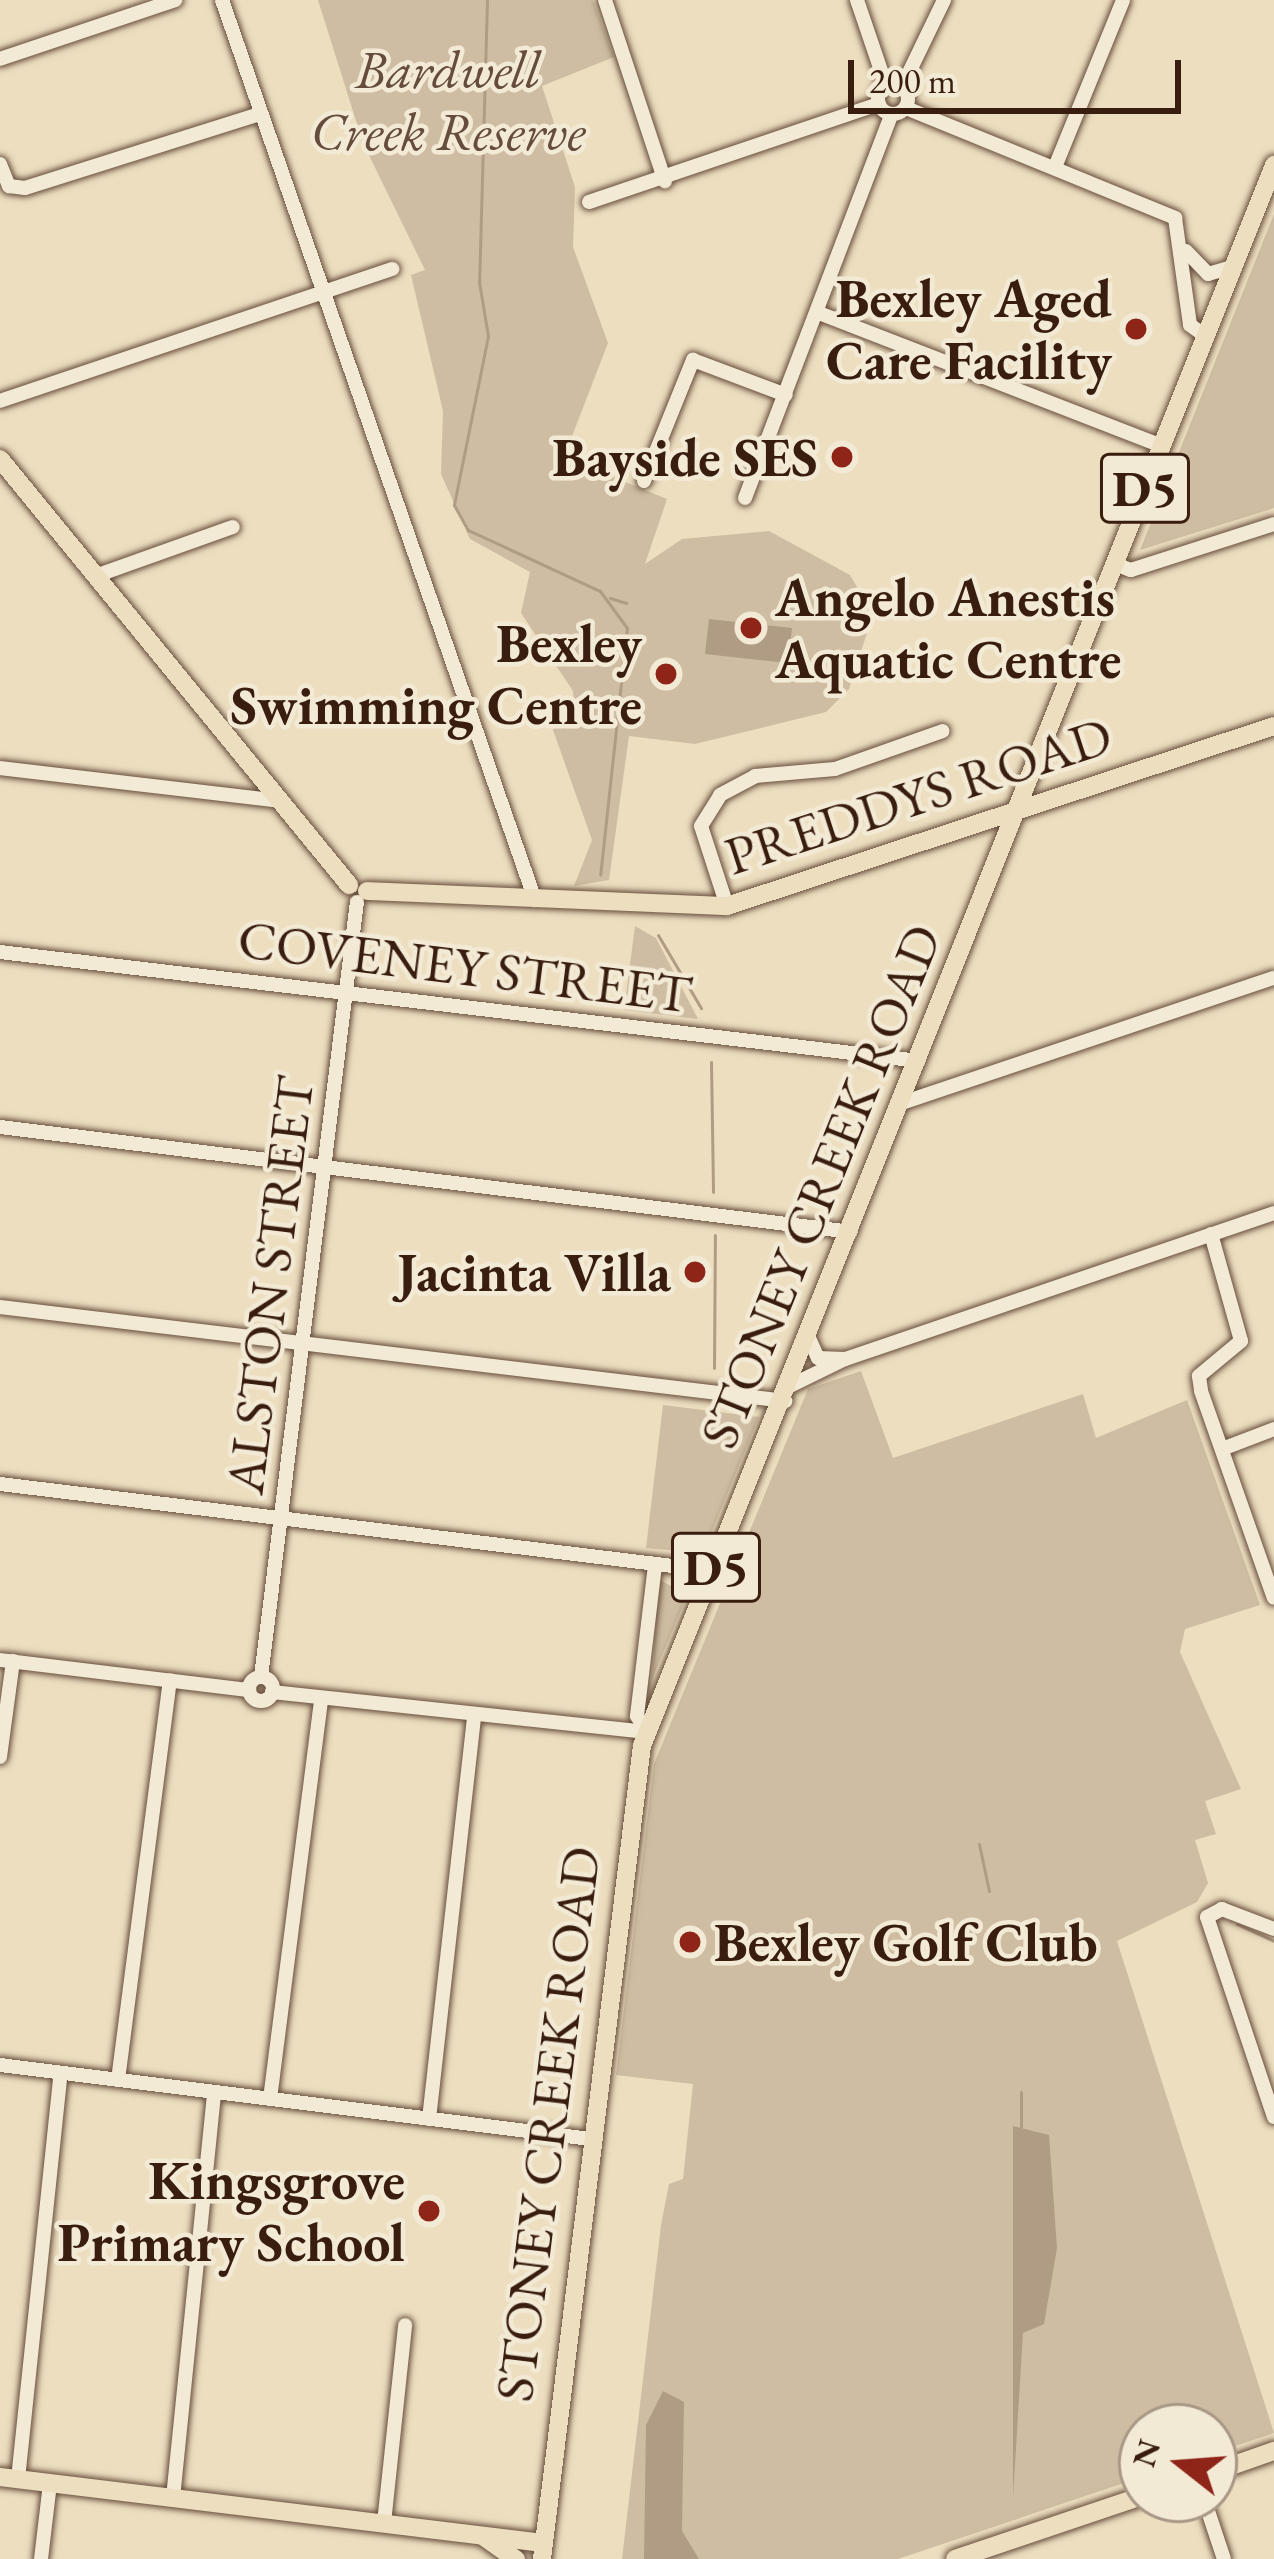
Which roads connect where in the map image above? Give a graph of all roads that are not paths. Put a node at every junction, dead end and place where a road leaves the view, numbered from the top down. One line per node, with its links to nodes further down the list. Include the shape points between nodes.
1 (175, 0): 7 (street)
2 (222, 0): 10 (street)
3 (605, 0): 14 (street)
4 (857, 0): 8 (street)
5 (944, 0): 8 (street)
6 (1123, 0): 13 (street)
7 (0, 59)
8 (894, 86): 9 (street); 9 (street)
9 (892, 108): 13 (street); 14 (street); 20 (street)
10 (260, 114): 11 (street, via 20,189); 19 (street)
11 (0, 164)
12 (1274, 165): 17 (main road, STONEY CREEK ROAD / D5)
13 (1055, 167): 16 (street, via 1175,218)
14 (665, 181): 15 (street)
15 (590, 202)
16 (1186, 251): 17 (street, via 1208,274); 21 (street, via 1190,325)
17 (1233, 267): 21 (main road, STONEY CREEK ROAD / D5)
18 (392, 269): 19 (street)
19 (317, 292): 23 (street); 38 (street)
20 (819, 313): 22 (street); 24 (street)
21 (1206, 336): 24 (main road, STONEY CREEK ROAD / D5)
22 (786, 395): 26 (street, via 694,360); 27 (street)
23 (0, 400)
24 (1162, 446): 30 (main road, STONEY CREEK ROAD / D5)
25 (2, 470): 31 (main road)
26 (644, 481)
27 (745, 498)
28 (1274, 524): 30 (street, via 1131,570)
29 (233, 527): 31 (street)
30 (1115, 564): 36 (main road, STONEY CREEK ROAD / D5)
31 (96, 573): 35 (main road)
32 (1274, 726): 36 (main road, PREDDYS ROAD)
33 (943, 731): 39 (street, via 835,769 747,778 720,795 701,826)
34 (0, 768): 35 (street)
35 (279, 801): 37 (main road)
36 (1017, 811): 39 (main road, PREDDYS ROAD); 43 (main road, STONEY CREEK ROAD / D5)
37 (358, 892): 38 (main road, PREDDYS ROAD); 42 (street, ALSTON STREET)
38 (535, 900): 39 (main road, PREDDYS ROAD)
39 (728, 907)
40 (0, 952): 42 (street, COVENEY STREET)
41 (1274, 978): 44 (street)
42 (346, 992): 43 (street, COVENEY STREET); 46 (street, ALSTON STREET)
43 (919, 1061): 44 (main road, STONEY CREEK ROAD / D5)
44 (902, 1103): 48 (main road, STONEY CREEK ROAD / D5)
45 (0, 1127): 46 (street)
46 (326, 1168): 48 (street); 52 (street, ALSTON STREET)
47 (1274, 1213): 49 (street)
48 (851, 1232): 51 (main road, STONEY CREEK ROAD / D5)
49 (1211, 1234): 53 (street); 56 (street, via 1241,1341 1199,1376)
50 (0, 1307): 52 (street)
51 (809, 1338): 53 (street, via 818,1358); 54 (main road, STONEY CREEK ROAD / D5)
52 (304, 1342): 54 (street); 58 (street, ALSTON STREET)
53 (845, 1359): 54 (street)
54 (788, 1393): 60 (main road, STONEY CREEK ROAD / D5)
55 (1274, 1430): 56 (street)
56 (1222, 1449): 61 (street)
57 (0, 1484): 58 (street)
58 (283, 1519): 59 (street); 63 (street, ALSTON STREET)
59 (655, 1564): 60 (street); 69 (street, via 637,1716)
60 (714, 1571): 69 (main road, STONEY CREEK ROAD / D5)
61 (1274, 1598)
62 (6, 1661): 64 (street); 70 (street)
63 (261, 1677): 65 (street); 66 (street)
64 (170, 1680): 65 (street); 74 (street)
65 (249, 1690): 66 (street, via 260,1700)
66 (272, 1692): 67 (street)
67 (321, 1700): 68 (street); 76 (street)
68 (474, 1719): 69 (street); 78 (street)
69 (647, 1732): 79 (main road, STONEY CREEK ROAD / D5)
70 (0, 1757)
71 (1274, 1929): 77 (street, via 1222,1909 1207,1918)
72 (0, 2066): 73 (street)
73 (62, 2073): 74 (street); 83 (street)
74 (118, 2080): 75 (street)
75 (214, 2092): 76 (street); 85 (street)
76 (270, 2099): 78 (street)
77 (1274, 2117)
78 (429, 2119): 79 (street)
79 (591, 2139): 90 (main road, STONEY CREEK ROAD / D5)
80 (405, 2325): 87 (street)
81 (1274, 2451): 82 (main road)
82 (1238, 2464)
83 (9, 2478): 84 (main road)
84 (50, 2483): 85 (main road); 91 (street)
85 (173, 2498): 87 (main road)
86 (1118, 2504): 93 (main road)
87 (383, 2523): 89 (main road)
88 (1212, 2523): 94 (street)
89 (480, 2535): 90 (main road); 92 (main road)
90 (543, 2551)
91 (41, 2559)
92 (516, 2559)
93 (955, 2559)
94 (1224, 2559)

